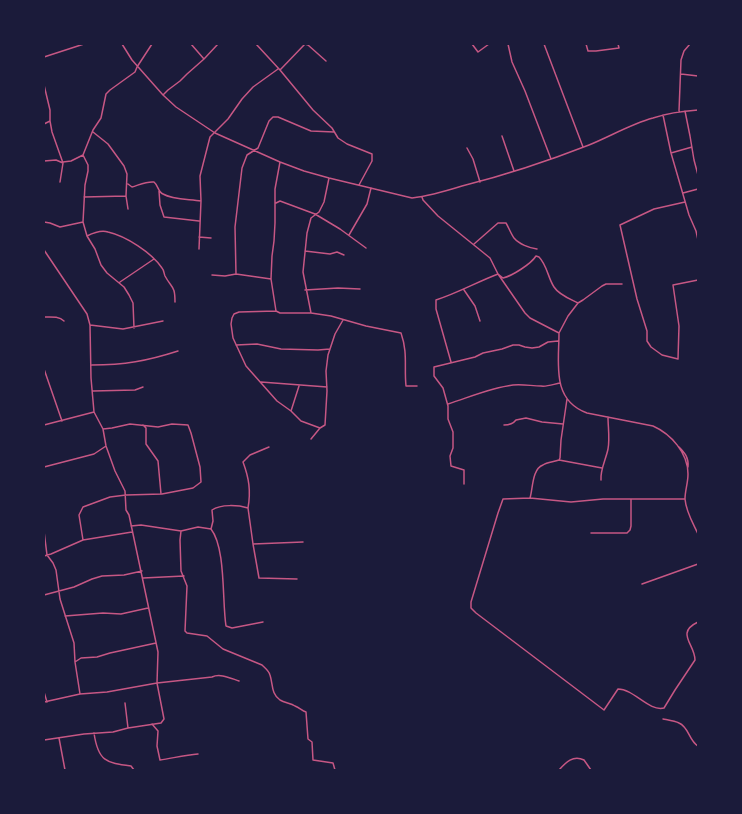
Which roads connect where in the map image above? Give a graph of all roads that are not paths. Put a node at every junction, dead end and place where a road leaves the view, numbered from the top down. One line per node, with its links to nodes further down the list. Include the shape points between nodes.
1 (84, 44): 14 (street)
2 (122, 44): 19 (street)
3 (152, 44): 19 (street)
4 (191, 44): 17 (street)
5 (218, 44): 17 (street)
6 (256, 44): 20 (street)
7 (472, 44): 8 (street, via 478,52)
8 (488, 44)
9 (508, 44): 41 (street, via 512,62)
10 (548, 44): 15 (street)
11 (586, 44): 12 (street, via 588,51 596,52 619,48)
12 (618, 44)
13 (690, 44): 21 (street, via 681,60)
14 (78, 45): 16 (street)
15 (544, 45): 35 (street)
16 (44, 57)
17 (204, 59): 24 (street)
18 (326, 61): 20 (street, via 306,44)
19 (137, 67): 24 (street); 31 (street, via 135,72 106,94 101,118)
20 (279, 70): 32 (street); 33 (street, via 253,87)
21 (681, 74): 22 (street); 27 (street)
22 (698, 76)
23 (44, 85): 29 (street)
24 (163, 95): 33 (street, via 176,107)
25 (698, 110): 26 (street)
26 (685, 111): 27 (street); 36 (street)
27 (679, 112): 28 (street)
28 (663, 115): 35 (street); 39 (street)
29 (50, 121): 30 (street); 44 (street)
30 (44, 124)
31 (93, 132): 40 (street); 50 (street, via 117,155 128,174)
32 (334, 132): 38 (street, via 311,131 273,117); 51 (street, via 347,144 372,154 372,161)
33 (215, 133): 38 (street); 59 (street, via 210,137 200,176)
34 (502, 136): 45 (street)
35 (583, 147): 41 (street)
36 (692, 147): 39 (street); 46 (street)
37 (467, 148): 49 (street)
38 (254, 152): 43 (street); 81 (street, via 247,155 242,168 235,227)
39 (672, 153): 55 (street)
40 (83, 155): 44 (street); 57 (street, via 88,165)
41 (551, 159): 45 (street)
42 (44, 161): 44 (street, via 56,160)
43 (280, 162): 47 (street); 61 (street, via 275,189)
44 (63, 163): 48 (street)
45 (514, 171): 49 (street)
46 (698, 175)
47 (329, 178): 51 (street); 63 (street, via 324,202)
48 (60, 182)
49 (480, 182): 58 (street)
50 (128, 184): 54 (street, via 132,187 151,181); 56 (street)
51 (359, 185): 52 (street)
52 (371, 188): 58 (street, via 412,198); 68 (street, via 367,204)
53 (698, 189): 55 (street)
54 (159, 191): 59 (street, via 173,198); 64 (street, via 164,217)
55 (683, 192): 60 (street)
56 (126, 196): 57 (street); 62 (street)
57 (84, 197): 66 (street)
58 (422, 197): 73 (street, via 438,216)
59 (201, 201): 64 (street)
60 (685, 202): 67 (street); 85 (street, via 654,209 620,224 636,299 647,331 647,341 662,355 678,359 679,326 673,285)
61 (276, 203): 63 (street, via 280,200); 84 (street)
62 (128, 209)
63 (315, 214): 68 (street); 78 (street, via 311,218)
64 (199, 221): 70 (street)
65 (44, 222): 66 (street, via 60,226)
66 (83, 222): 69 (street)
67 (697, 231): 72 (street)
68 (348, 235): 74 (street)
69 (87, 236): 80 (street, via 108,232 130,240); 86 (street, via 102,265)
70 (199, 237): 71 (street); 75 (street)
71 (211, 238)
72 (698, 240)
73 (474, 244): 76 (street, via 498,223 506,223 515,239 521,244); 82 (street, via 490,258)
74 (366, 248)
75 (199, 249)
76 (537, 249)
77 (44, 250): 100 (street, via 87,314)
78 (304, 251): 79 (street, via 330,254 337,252); 89 (street)
79 (344, 255)
80 (154, 259): 86 (street); 91 (street, via 173,286)
81 (236, 274): 83 (street); 84 (street)
82 (498, 274): 90 (street); 92 (street, via 503,278 508,277 528,266 536,256 539,256 554,288); 102 (street, via 530,318)
83 (212, 275)
84 (271, 279): 93 (street)
85 (698, 280)
86 (120, 282): 101 (street, via 133,303)
87 (622, 284): 92 (street, via 606,284)
88 (360, 289): 89 (street)
89 (305, 290): 94 (street)
90 (464, 290): 98 (street, via 475,306); 107 (street, via 436,301)
91 (175, 302)
92 (578, 303): 102 (street)
93 (276, 311): 94 (street); 104 (street, via 234,314 231,324)
94 (311, 313): 96 (street)
95 (44, 317): 99 (street, via 56,317)
96 (343, 320): 105 (street); 113 (street, via 401,333 406,360 406,386)
97 (163, 321): 101 (street)
98 (480, 321)
99 (64, 322)
100 (90, 325): 101 (street); 108 (street)
101 (134, 328)
102 (559, 333): 103 (street)
103 (559, 341): 107 (street, via 532,348 513,345); 111 (street)
104 (236, 345): 105 (street, via 257,344 281,349); 110 (street, via 246,366)
105 (330, 349): 115 (street, via 326,371)
106 (178, 350): 108 (street, via 132,363)
107 (451, 362): 118 (street, via 434,367 434,376 443,388)
108 (92, 365): 116 (street)
109 (44, 368): 122 (street)
110 (261, 382): 112 (street); 119 (street)
111 (560, 383): 117 (street); 118 (street, via 500,387)
112 (299, 386): 115 (street); 119 (street)
113 (417, 386)
114 (143, 387): 116 (street, via 135,390)
115 (327, 387): 127 (street, via 325,425)
116 (93, 391): 120 (street)
117 (567, 399): 121 (street, via 578,410); 123 (street)
118 (448, 404): 136 (street, via 448,419 453,432 451,466 464,470)
119 (291, 411): 127 (street, via 301,421)
120 (94, 412): 122 (street); 128 (street)
121 (608, 417): 134 (street, via 609,447); 140 (street, via 653,426 675,443 688,468)
122 (62, 421): 124 (street)
123 (563, 424): 126 (street, via 526,418); 132 (street)
124 (44, 425)
125 (143, 425): 128 (street, via 130,424); 137 (street, via 146,428 146,444 158,461); 137 (street, via 188,426 197,454 201,482 193,488)
126 (504, 425)
127 (320, 428): 129 (street)
128 (102, 429): 130 (street)
129 (312, 439)
130 (106, 446): 133 (street, via 94,454); 138 (street)
131 (269, 447): 142 (street, via 250,455 243,462 248,477)
132 (559, 460): 134 (street); 139 (street, via 541,465 536,470)
133 (44, 467)
134 (602, 468): 135 (street)
135 (601, 480)
136 (464, 484)
137 (162, 494): 138 (street)
138 (126, 495): 143 (street, via 126,510); 150 (street, via 110,497 83,507 79,515)
139 (530, 498): 141 (street, via 571,502); 165 (street, via 503,499 472,594 471,608 604,710 618,689 629,692 652,707 664,708 695,660 687,634 691,625)
140 (685, 499): 141 (street); 149 (street)
141 (631, 500): 148 (street, via 631,526 628,533)
142 (248, 508): 144 (street, via 217,507 212,510); 152 (street)
143 (131, 526): 145 (street); 147 (street)
144 (211, 529): 145 (street, via 198,527); 164 (street, via 216,535 221,562 226,626 232,628)
145 (181, 531): 156 (street)
146 (44, 532): 153 (street)
147 (132, 532): 150 (street); 155 (street)
148 (591, 534)
149 (698, 534)
150 (83, 540): 153 (street)
151 (303, 542): 152 (street)
152 (253, 544): 158 (street, via 259,578)
153 (45, 555): 160 (street, via 53,562 56,570)
154 (698, 564): 159 (street)
155 (142, 571): 157 (street); 160 (street, via 124,576 97,577)
156 (184, 576): 157 (street); 185 (street, via 187,586 185,631 207,636 224,649 267,669 271,687 280,700 306,712 313,760 333,763)
157 (143, 578): 162 (street)
158 (297, 579)
159 (642, 584)
160 (58, 592): 161 (street); 163 (street)
161 (44, 594)
162 (148, 608): 163 (street, via 121,614); 166 (street)
163 (65, 616): 167 (street, via 74,643)
164 (263, 622)
165 (698, 622)
166 (156, 642): 167 (street, via 98,657 81,658); 169 (street)
167 (74, 662): 171 (street)
168 (239, 680): 169 (street, via 223,675)
169 (156, 683): 171 (street, via 108,692); 176 (street, via 164,719 161,723)
170 (44, 692): 173 (street)
171 (80, 694): 173 (street)
172 (44, 702): 173 (street)
173 (47, 702)
174 (125, 703): 177 (street)
175 (663, 719): 181 (street, via 684,726 694,744)
176 (152, 724): 177 (street); 182 (street, via 158,730 157,746 160,760)
177 (128, 728): 178 (street)
178 (94, 733): 179 (street); 184 (street, via 95,743 103,759 122,766 131,766)
179 (59, 738): 180 (street); 183 (street)
180 (44, 740)
181 (698, 746)
182 (198, 754)
183 (65, 770)
184 (134, 770)
185 (335, 770)
186 (559, 770): 187 (street, via 570,760 577,758 584,760)
187 (591, 770)

